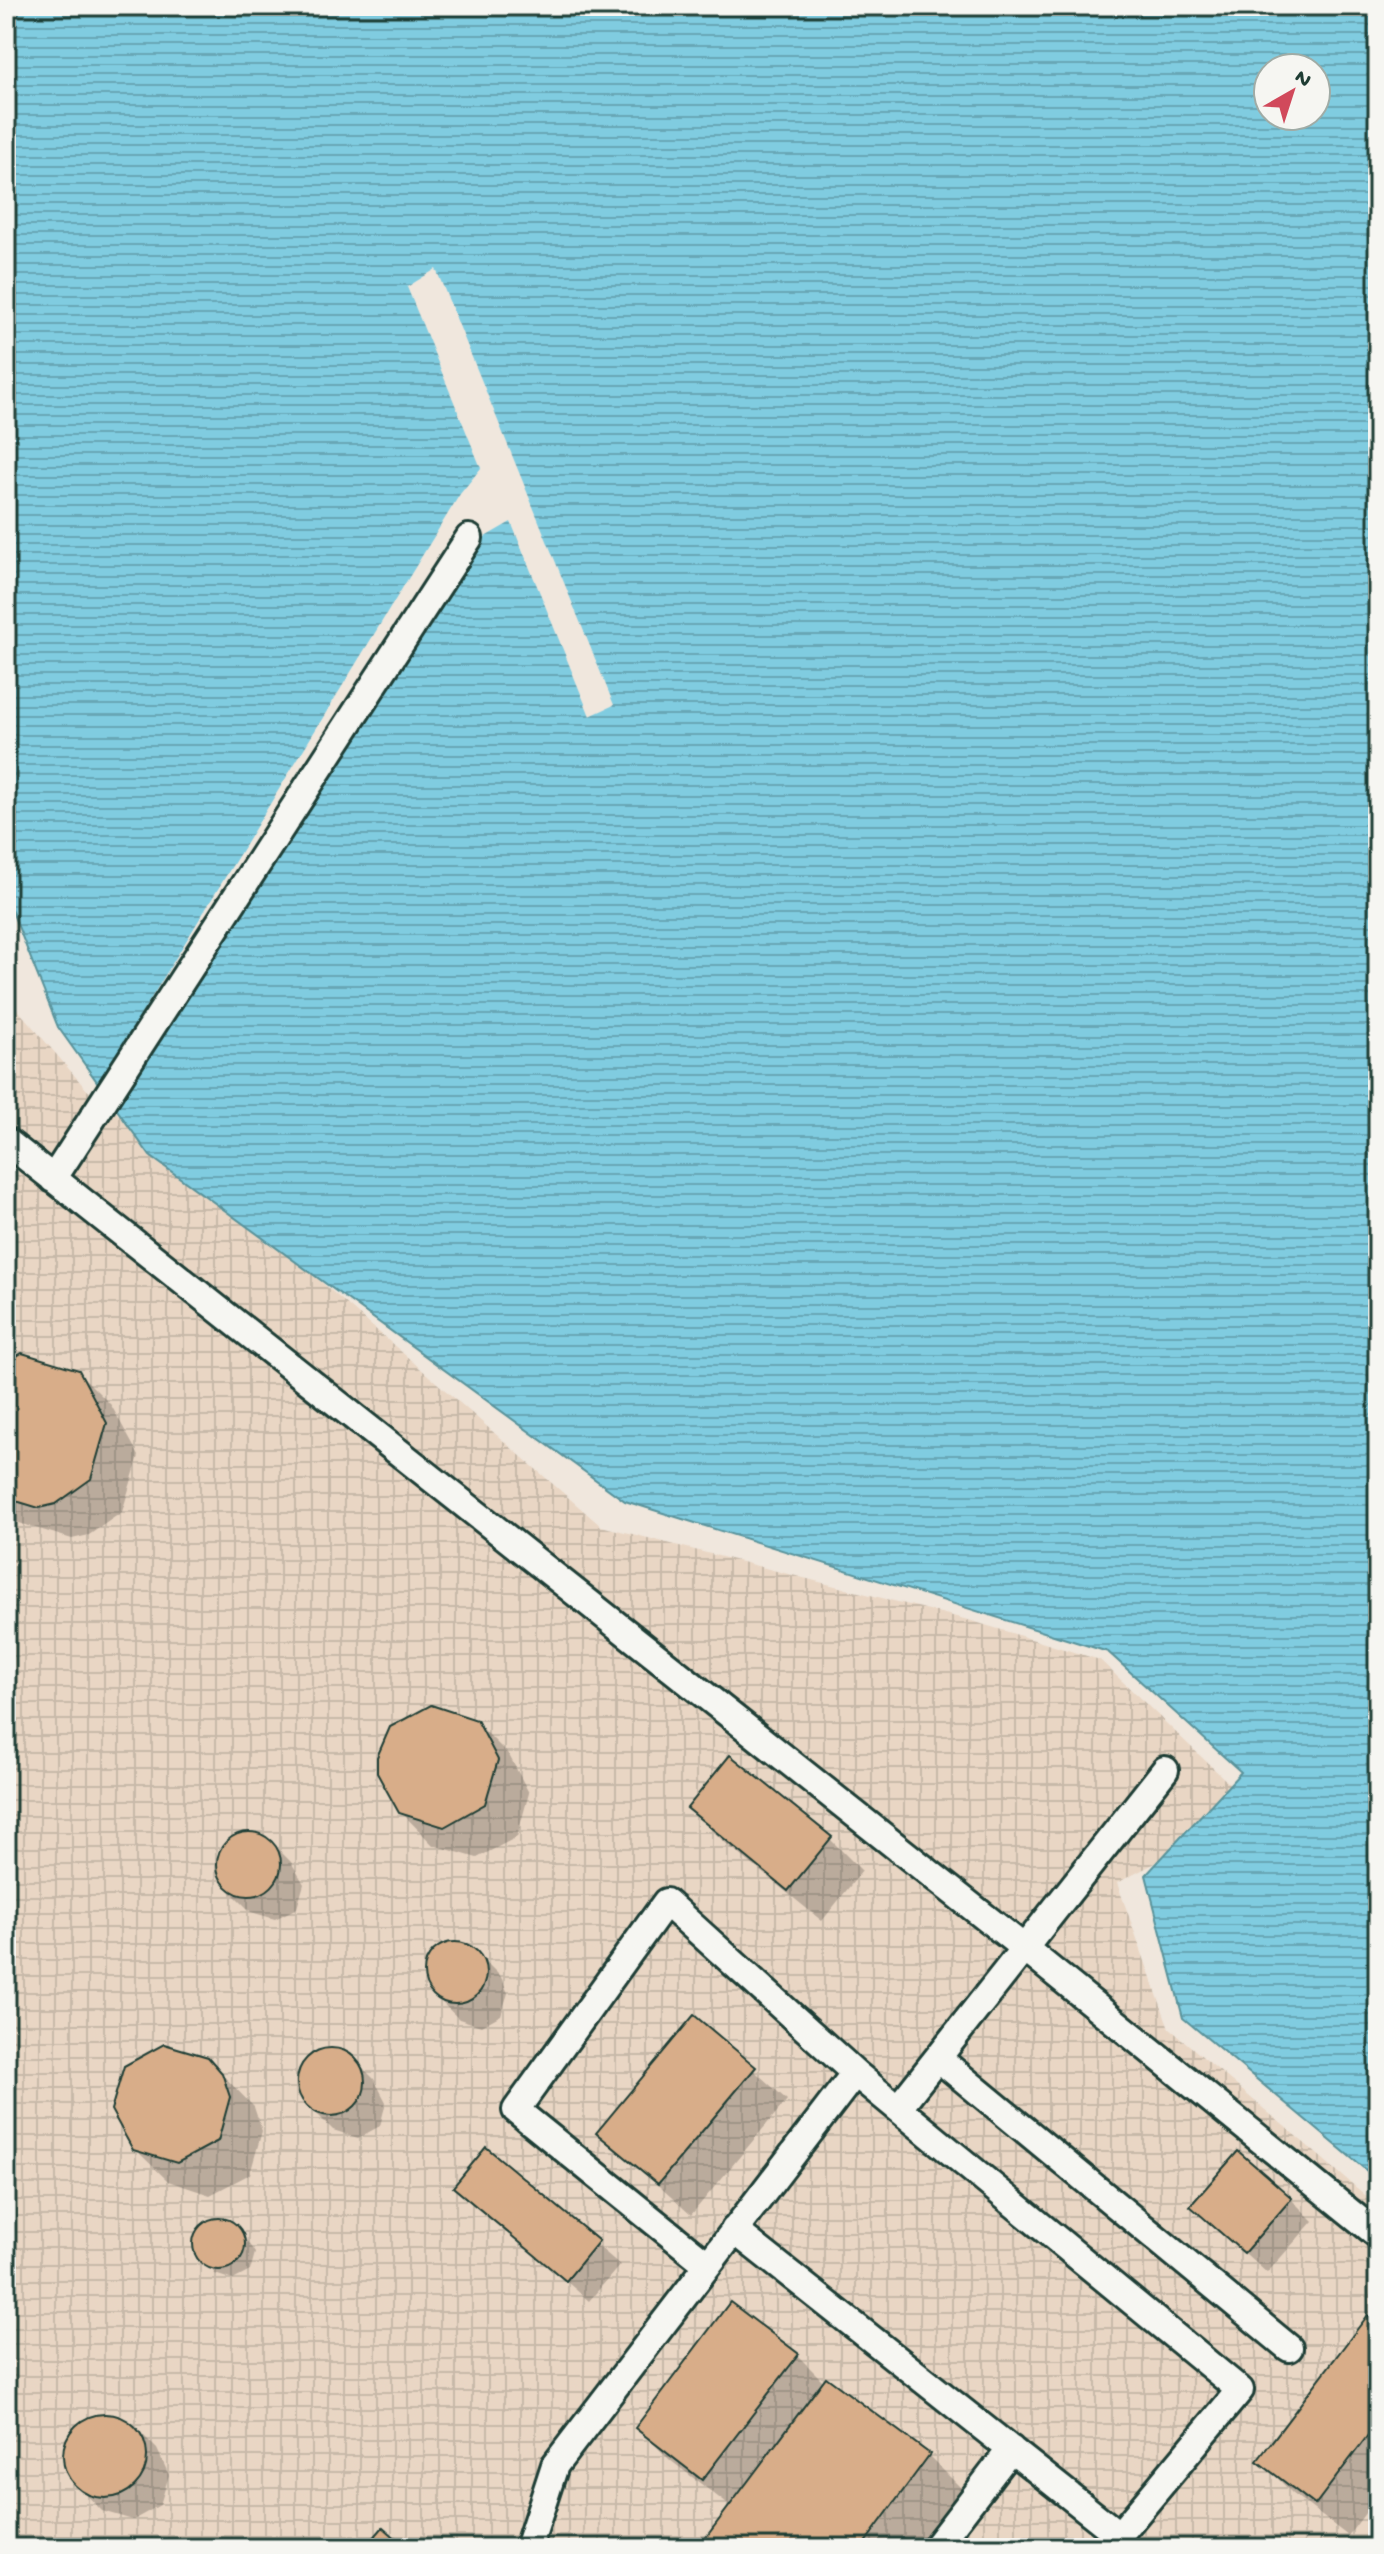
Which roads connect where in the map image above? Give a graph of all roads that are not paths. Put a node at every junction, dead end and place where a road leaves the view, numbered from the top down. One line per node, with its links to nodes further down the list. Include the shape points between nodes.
1 (469, 538): 3 (lane)
2 (6, 1141): 3 (lane)
3 (53, 1179): 5 (lane)
4 (1165, 1770): 5 (lane)
5 (1024, 1948): 6 (lane); 10 (lane)
6 (938, 2058): 8 (lane); 12 (lane)
7 (855, 2073): 8 (lane); 9 (lane); 11 (lane, via 666,1902 516,2110)
8 (898, 2108): 13 (lane, via 1240,2390 1119,2535)
9 (734, 2230): 11 (lane); 13 (lane)
10 (1378, 2235)
11 (708, 2265): 14 (lane, via 555,2465)
12 (1289, 2348)
13 (1011, 2449): 15 (lane)
14 (528, 2548)
15 (935, 2548)

